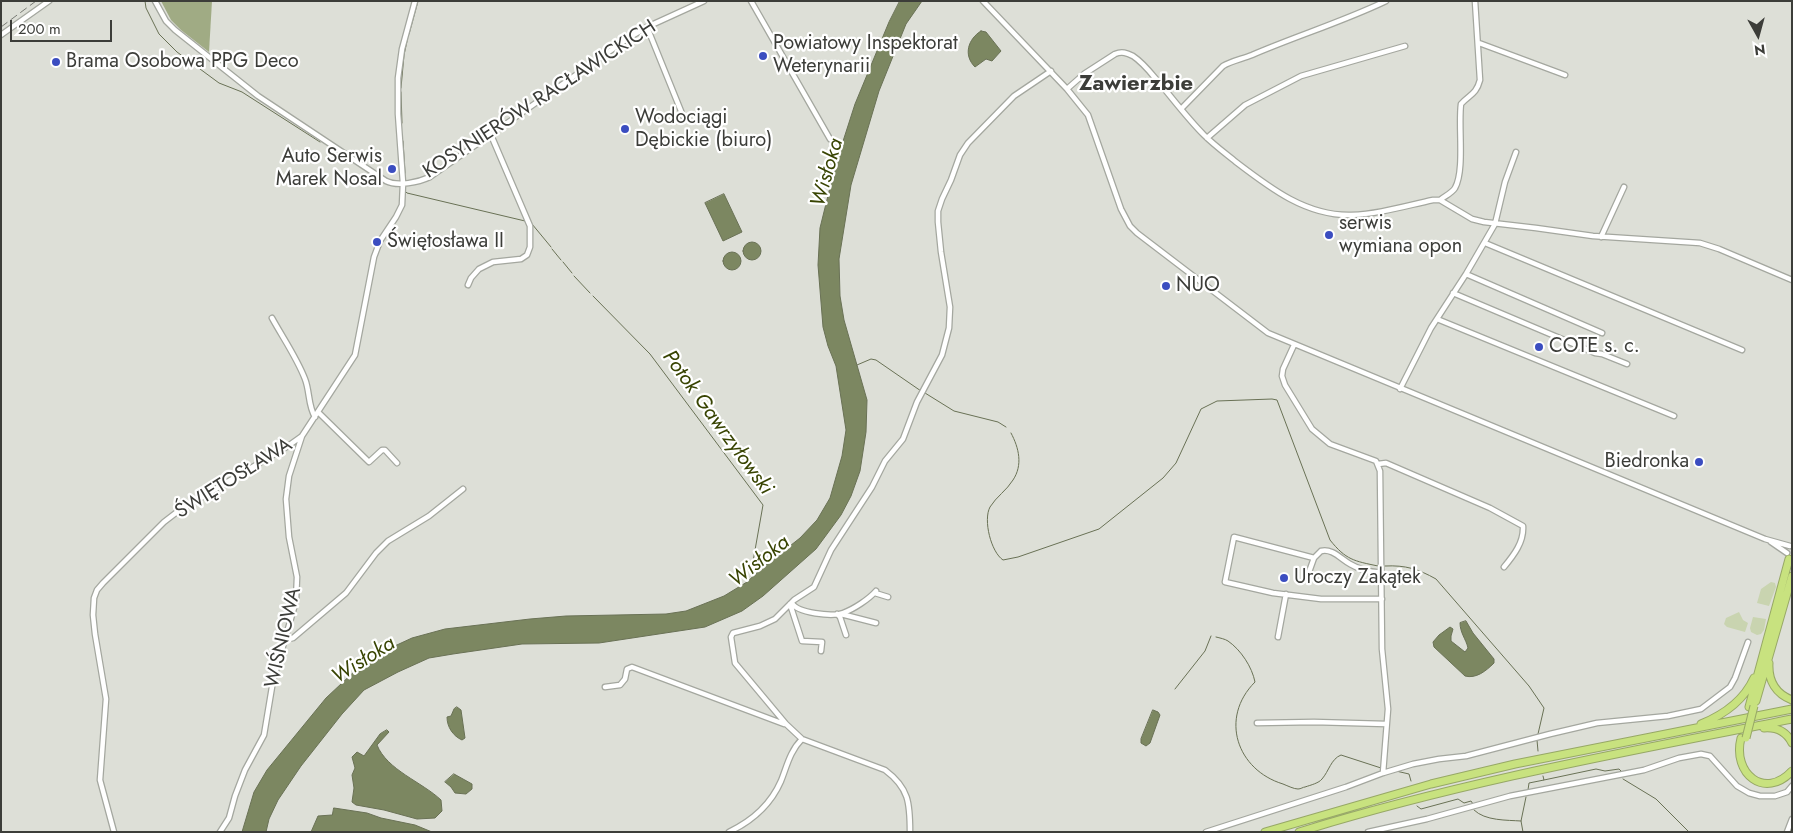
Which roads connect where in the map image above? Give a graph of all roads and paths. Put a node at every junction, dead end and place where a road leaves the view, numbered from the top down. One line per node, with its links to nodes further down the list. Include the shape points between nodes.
1 (48, 1): 10 (street)
2 (155, 1): 22 (street, via 174,30 258,96 386,181)
3 (415, 1): 22 (street, ŚWIĘTOSŁAWA, via 398,78)
4 (750, 1): 20 (street)
5 (983, 1): 13 (street)
6 (1386, 1): 16 (street, via 1358,15 1222,66)
7 (1475, 1): 11 (street)
8 (702, 2): 9 (street, KOSYNIERÓW RACŁAWICKICH)
9 (647, 27): 17 (street); 18 (street, KOSYNIERÓW RACŁAWICKICH)
10 (1, 35)
11 (1479, 43): 14 (street); 24 (street, via 1478,89 1461,104 1459,175 1456,187)
12 (1405, 46): 19 (street, via 1289,81 1245,105)
13 (1051, 71): 15 (street); 56 (street, via 1008,101 960,155 938,212 950,316 942,355 917,402 903,439 831,550 817,583)
14 (1565, 75)
15 (1067, 89): 16 (street, via 1103,61 1123,52 1146,68); 35 (street, via 1088,115 1130,226 1254,324)
16 (1181, 109): 19 (street)
17 (683, 116)
18 (491, 135): 22 (street, KOSYNIERÓW RACŁAWICKICH, via 430,177); 30 (street, via 529,223 531,236 527,255 485,266 474,274)
19 (1207, 138): 24 (street, via 1290,200 1321,212 1376,213)
20 (830, 139)
21 (1516, 152): 25 (street)
22 (403, 183): 39 (street, ŚWIĘTOSŁAWA, via 400,209 380,241 374,258 355,354)
23 (1624, 187): 26 (street)
24 (1440, 200): 25 (street, via 1472,219)
25 (1495, 224): 26 (street); 27 (street)
26 (1601, 237): 29 (street, via 1700,243)
27 (1485, 243): 28 (street); 36 (street)
28 (1466, 274): 31 (street); 34 (street)
29 (1792, 280)
30 (468, 285)
31 (1454, 293): 33 (street); 37 (street, via 1595,354)
32 (272, 318): 39 (street, via 302,370 311,409)
33 (1437, 319): 38 (street); 40 (street)
34 (1602, 333)
35 (1294, 345): 38 (street); 43 (street, via 1282,376 1312,429 1330,444)
36 (1742, 350)
37 (1627, 364)
38 (1400, 389): 45 (street)
39 (316, 414): 41 (street, ŚWIĘTOSŁAWA); 42 (street, via 369,462 384,450)
40 (1674, 416)
41 (302, 436): 61 (street, WIŚNIOWA, via 289,476 286,499 298,588); 85 (street, ŚWIĘTOSŁAWA, via 177,512 96,593 94,624 106,708 100,780)
42 (397, 463)
43 (1378, 464): 49 (street, via 1386,463 1490,508 1523,526 1520,544); 51 (street)
44 (463, 489): 61 (street, via 429,516 388,541 346,593 295,637)
45 (1765, 539): 46 (street); 48 (street)
46 (1791, 546): 48 (street)
47 (1314, 558): 50 (street); 51 (street, via 1321,551 1328,550 1353,566); 53 (street, via 1234,537 1225,582)
48 (1789, 558): 65 (highway)
49 (1504, 567)
50 (1309, 572)
51 (1381, 572): 55 (street)
52 (1792, 576): 63 (highway)
53 (1286, 594): 55 (street, via 1321,600); 60 (street)
54 (888, 597): 57 (street, via 875,592)
55 (1382, 599): 73 (street, via 1382,649 1388,694)
56 (791, 603): 57 (street, via 799,610); 64 (street, via 802,641 822,642); 71 (street, via 771,621 734,633 731,637 735,663)
57 (839, 614): 58 (street); 59 (street)
58 (876, 623)
59 (846, 634)
60 (1278, 637)
61 (286, 640): 86 (street, WIŚNIOWA, via 273,681 264,735 245,770 229,818)
62 (1748, 642): 81 (street, via 1734,682 1701,709 1668,716 1597,723 1466,756)
63 (1770, 650): 67 (highway, via 1768,669 1771,681 1779,693); 68 (highway)
64 (821, 651)
65 (1761, 662): 68 (highway); 75 (highway, via 1749,687 1728,708 1710,720)
66 (605, 687): 71 (street, via 623,683 627,669 632,667)
67 (1792, 700)
68 (1752, 706): 76 (highway)
69 (1792, 709): 75 (highway)
70 (1792, 719): 74 (highway)
71 (786, 724): 77 (street)
72 (1257, 724): 73 (street)
73 (1386, 724): 81 (street)
74 (1740, 729): 78 (highway, via 1776,729); 91 (highway, via 1510,776)
75 (1677, 731): 90 (highway, via 1431,784)
76 (1743, 738): 79 (highway, via 1744,761 1756,775 1777,777); 80 (highway, via 1739,759 1750,777 1772,782)
77 (802, 739): 87 (street, via 792,751 778,787 764,808); 88 (street, via 885,770 895,777 909,801)
78 (1792, 743)
79 (1792, 763)
80 (1792, 771)
81 (1382, 772): 89 (street, via 1346,787)
82 (1792, 786): 84 (street, via 1787,792 1775,796 1749,793 1737,786 1710,756 1701,754 1644,770 1510,796)
83 (1792, 819): 93 (street)
84 (1378, 830): 92 (street)
85 (114, 832)
86 (220, 832)
87 (729, 832)
88 (910, 832)
89 (1206, 832)
90 (1265, 832)
91 (1299, 832)
92 (1368, 832)
93 (1787, 832)

